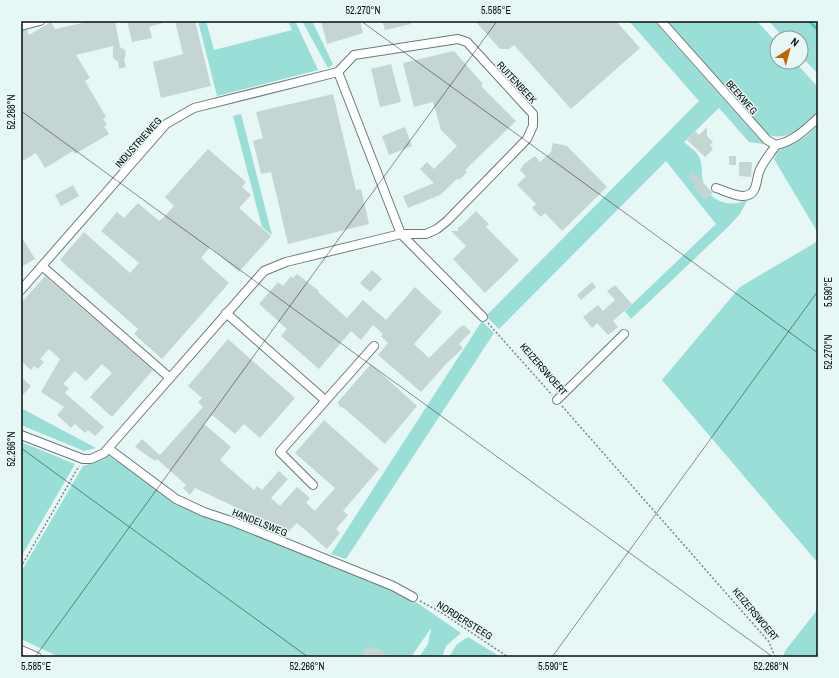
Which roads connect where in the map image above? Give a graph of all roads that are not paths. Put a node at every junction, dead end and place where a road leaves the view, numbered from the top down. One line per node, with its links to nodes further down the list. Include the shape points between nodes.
1 (40, 21): 3 (street)
2 (661, 21): 6 (street, BEEKWEG, via 757,130)
3 (21, 26)
4 (338, 72): 8 (street); 8 (street, RUITENBEEK, via 354,55 458,39 467,42 533,114 533,126 527,139 447,221 426,234); 9 (street, INDUSTRIEWEG, via 194,108 166,124)
5 (818, 118): 6 (street, via 799,136)
6 (776, 145): 7 (street, via 760,170 754,190 750,194 746,196)
7 (716, 188)
8 (401, 234): 11 (street, via 275,265 264,271); 12 (street)
9 (42, 266): 10 (street, INDUSTRIEWEG); 15 (street)
10 (21, 290)
11 (226, 313): 15 (street); 16 (street)
12 (483, 317)
13 (624, 334): 17 (street)
14 (374, 346): 16 (street)
15 (170, 378): 19 (street)
16 (325, 400): 20 (street, via 280,452)
17 (557, 400)
18 (21, 435): 19 (street, via 83,459 98,457)
19 (109, 449): 21 (street, HANDELSWEG, via 176,499 393,586)
20 (313, 485)
21 (413, 597)
22 (21, 650): 23 (street)
23 (37, 657)

